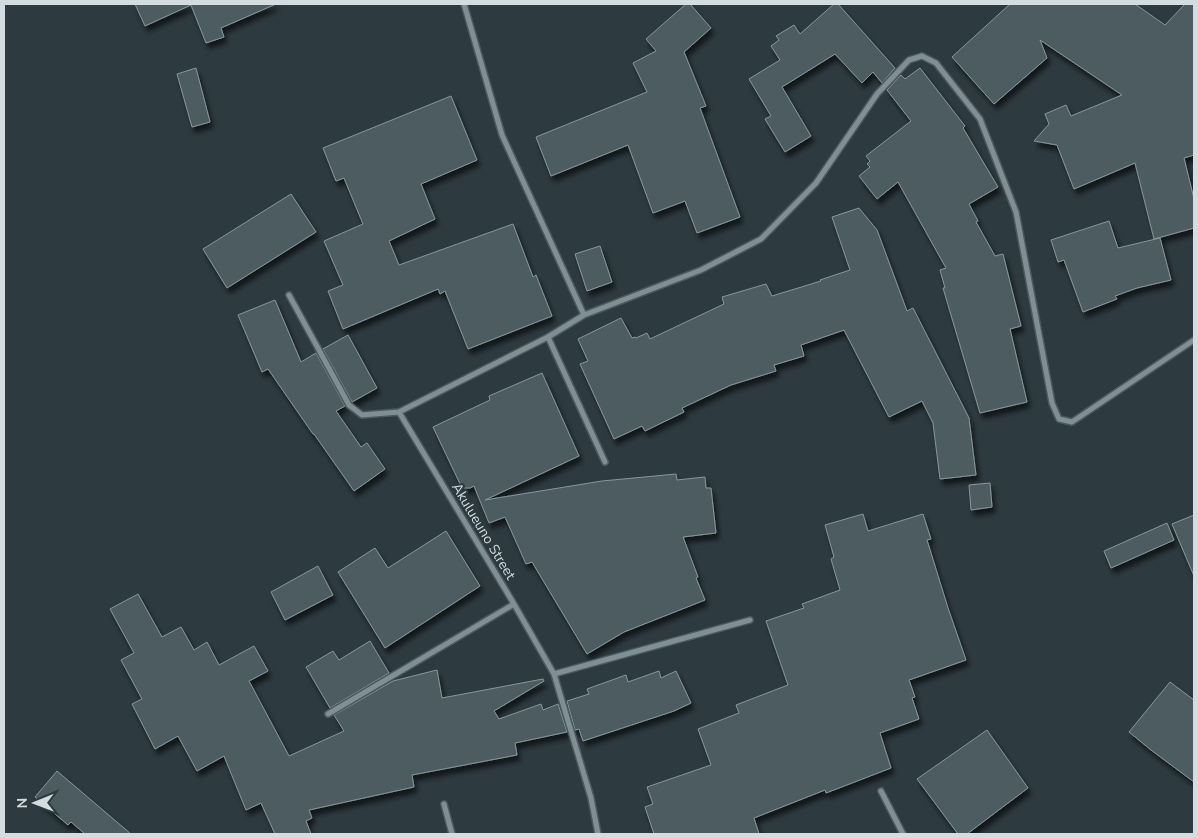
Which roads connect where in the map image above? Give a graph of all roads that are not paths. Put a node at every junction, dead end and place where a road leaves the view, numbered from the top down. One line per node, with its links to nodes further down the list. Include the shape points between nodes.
1 (464, 4): 3 (street, via 502,135)
2 (289, 295): 6 (street, via 349,405 362,415)
3 (584, 316): 4 (street); 5 (street, via 701,270 761,239 816,183 878,94 909,60 922,56 936,63 980,119 1016,212 1052,402 1060,418 1072,422)
4 (548, 337): 6 (street); 7 (street)
5 (1194, 340)
6 (399, 412): 8 (street, Akulueuno Street)
7 (605, 462)
8 (514, 604): 10 (street, Akulueuno Street); 11 (street)
9 (750, 620): 10 (street)
10 (554, 674): 15 (street, Akulueuno Street, via 591,798)
11 (328, 714)
12 (880, 791): 16 (street)
13 (444, 804): 14 (street)
14 (452, 834)
15 (598, 834)
16 (904, 834)

